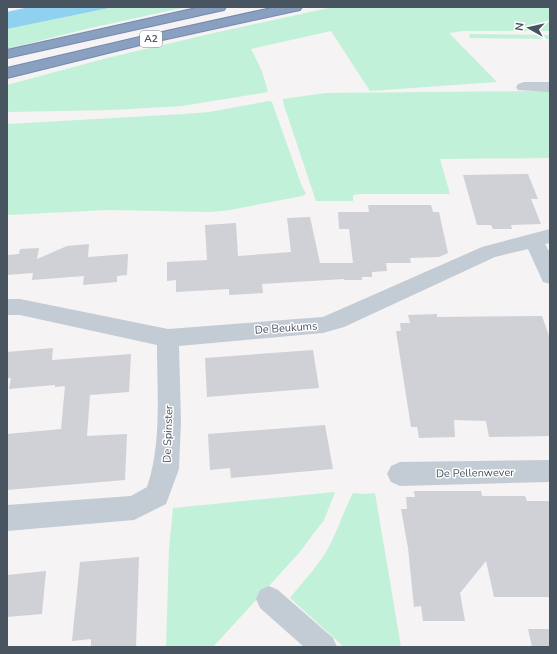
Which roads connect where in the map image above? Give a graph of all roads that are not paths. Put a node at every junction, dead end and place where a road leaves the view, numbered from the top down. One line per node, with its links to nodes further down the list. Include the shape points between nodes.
1 (219, 7): 3 (highway, A2)
2 (295, 7): 4 (highway, A2)
3 (7, 54)
4 (7, 73)
5 (524, 87): 6 (street)
6 (550, 87)
7 (542, 239): 8 (street); 10 (street, De Beukums, via 489,252 376,304 323,325)
8 (550, 277)
9 (7, 307): 10 (street, De Beukums, via 20,307)
10 (168, 338): 13 (street, De Spinster, via 169,421 166,469 157,495 134,508)
11 (550, 471): 12 (street, De Pellenwever)
12 (400, 474)
13 (7, 518)
14 (269, 598): 15 (street)
15 (324, 647)

